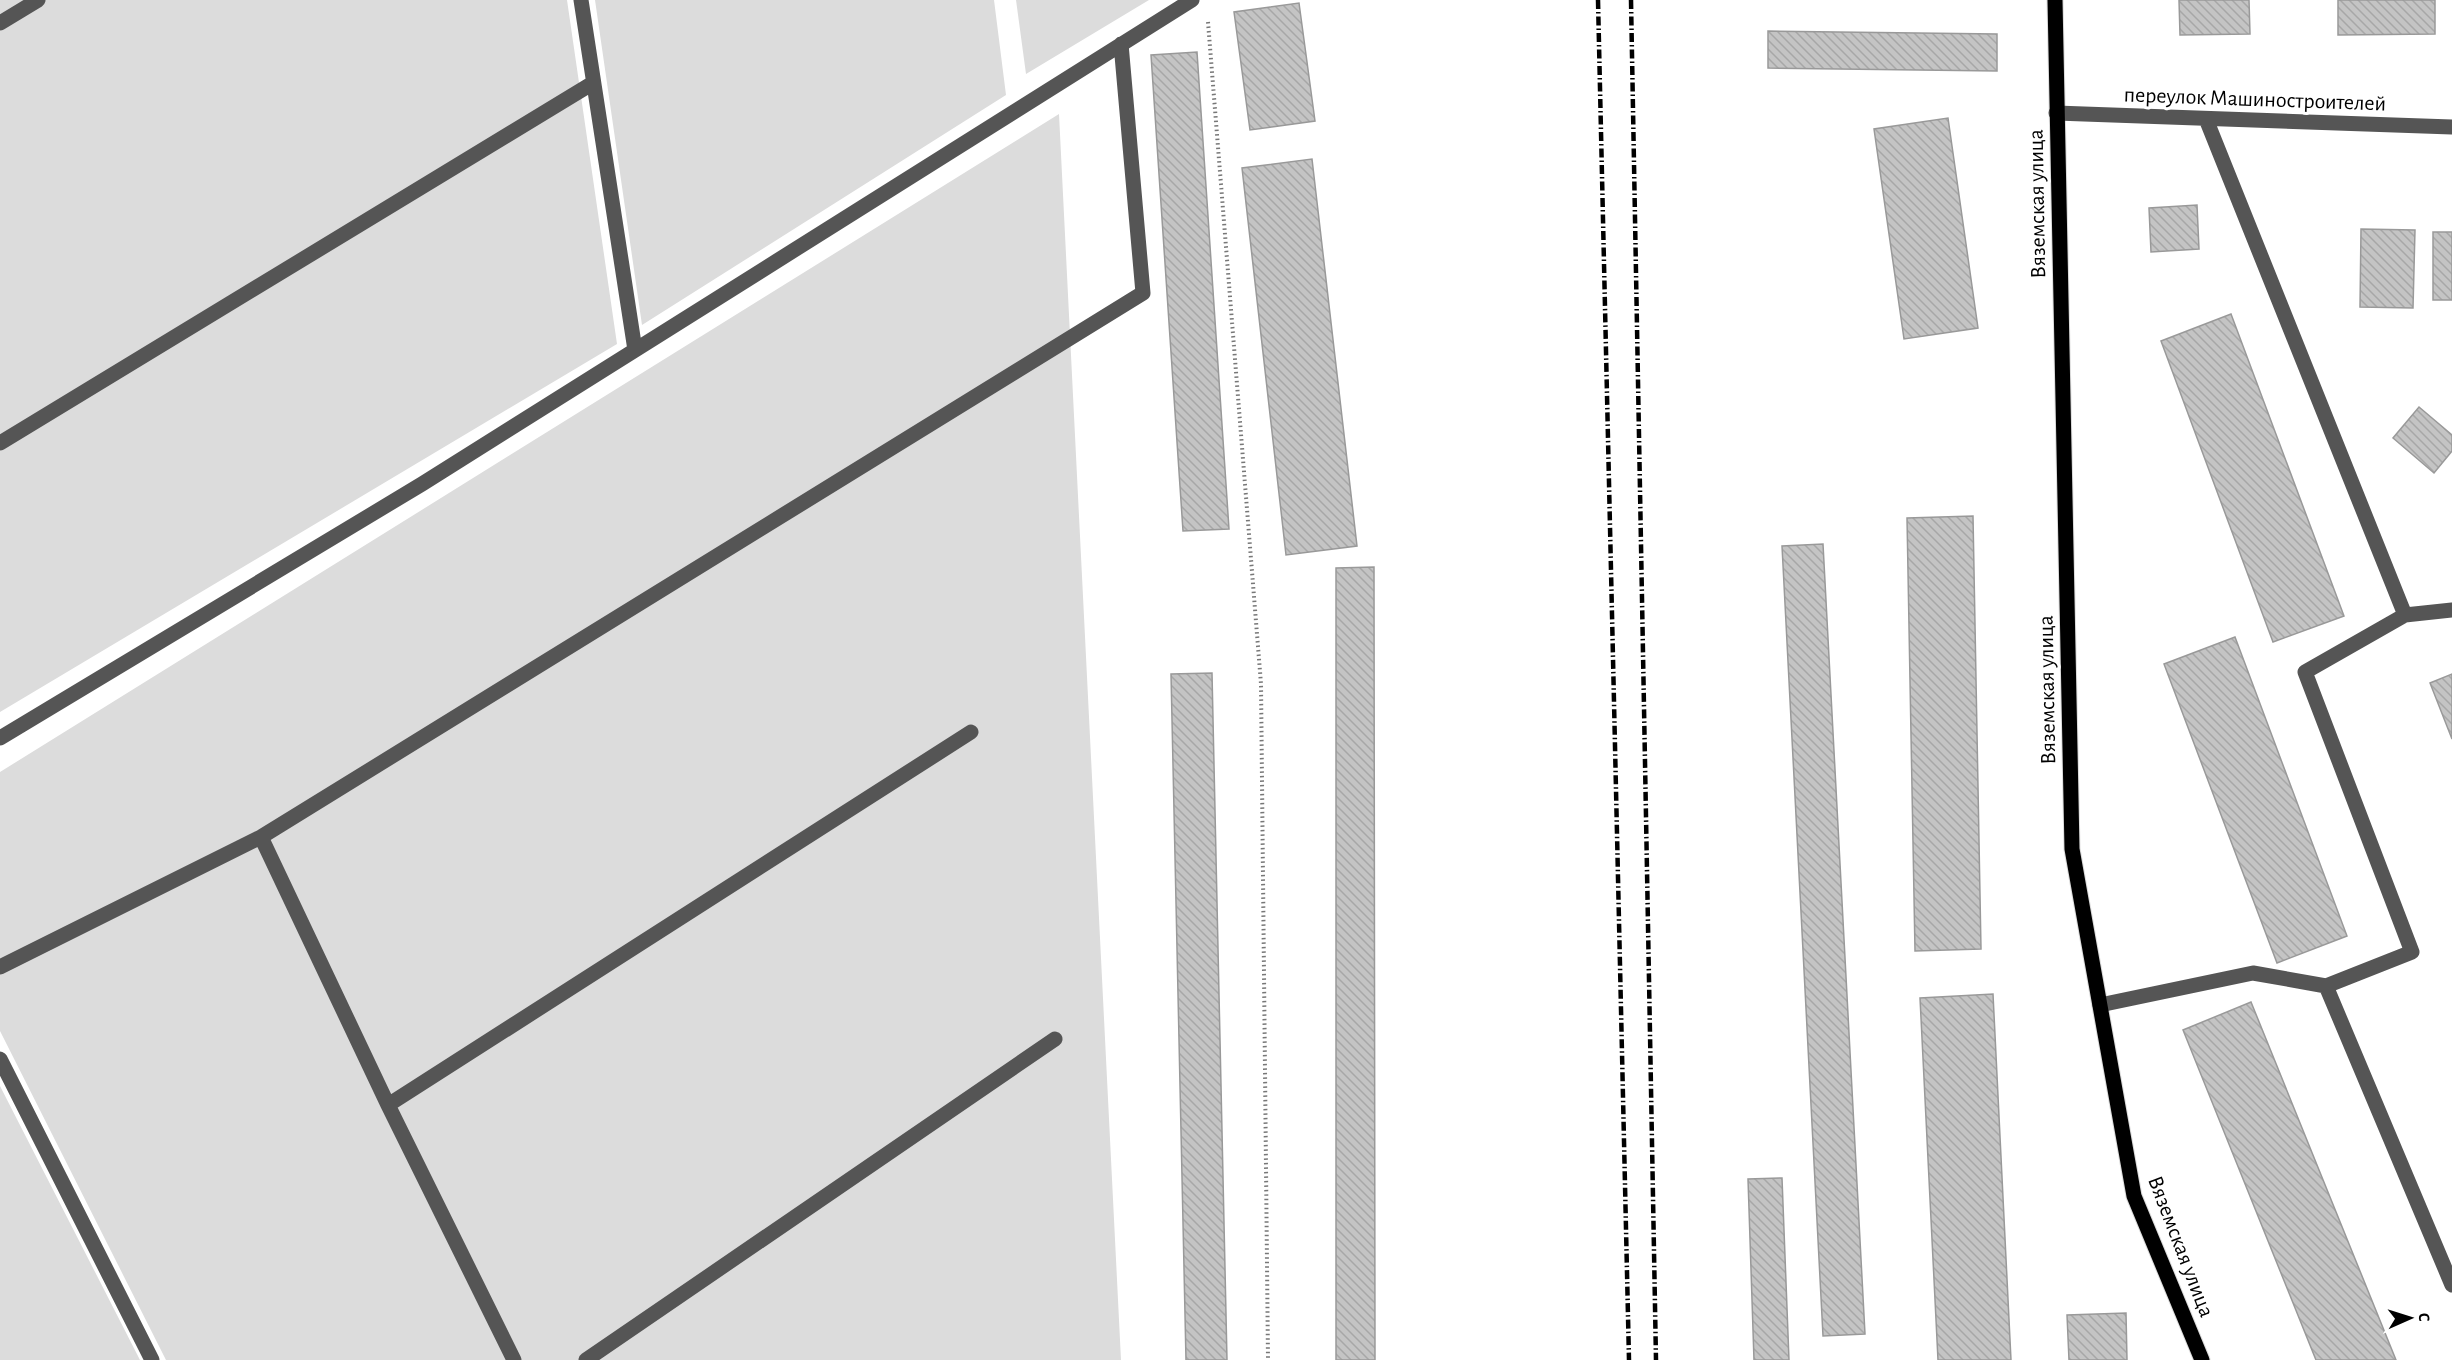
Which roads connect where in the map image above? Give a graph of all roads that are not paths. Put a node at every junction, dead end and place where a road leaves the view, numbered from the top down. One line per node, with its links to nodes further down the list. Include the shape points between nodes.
1 (38, 0): 5 (street)
2 (581, 0): 7 (street)
3 (1191, 0): 6 (street)
4 (2055, 0): 8 (main road, Вяземская улица)
5 (0, 23)
6 (1121, 44): 11 (street); 17 (street, via 1143,292)
7 (593, 83): 11 (street); 12 (street)
8 (2056, 113): 9 (street, переулок Машиностроителей); 20 (main road, Вяземская улица, via 2072,849)
9 (2206, 119): 10 (street, переулок Машиностроителей); 14 (street)
10 (2452, 127)
11 (635, 350): 16 (street, via 422,484)
12 (0, 443)
13 (2452, 610): 14 (street)
14 (2405, 615): 19 (street, via 2305,672 2412,952)
15 (971, 732): 23 (street)
16 (0, 738)
17 (261, 837): 18 (street); 23 (street)
18 (0, 967)
19 (2326, 987): 20 (street, via 2253,973); 24 (street)
20 (2100, 1005): 28 (main road, Вяземская улица, via 2134,1196)
21 (1055, 1039): 27 (street)
22 (0, 1059): 25 (street)
23 (388, 1105): 26 (street)
24 (2452, 1286)
25 (152, 1360)
26 (514, 1360)
27 (586, 1360)
28 (2202, 1360)

